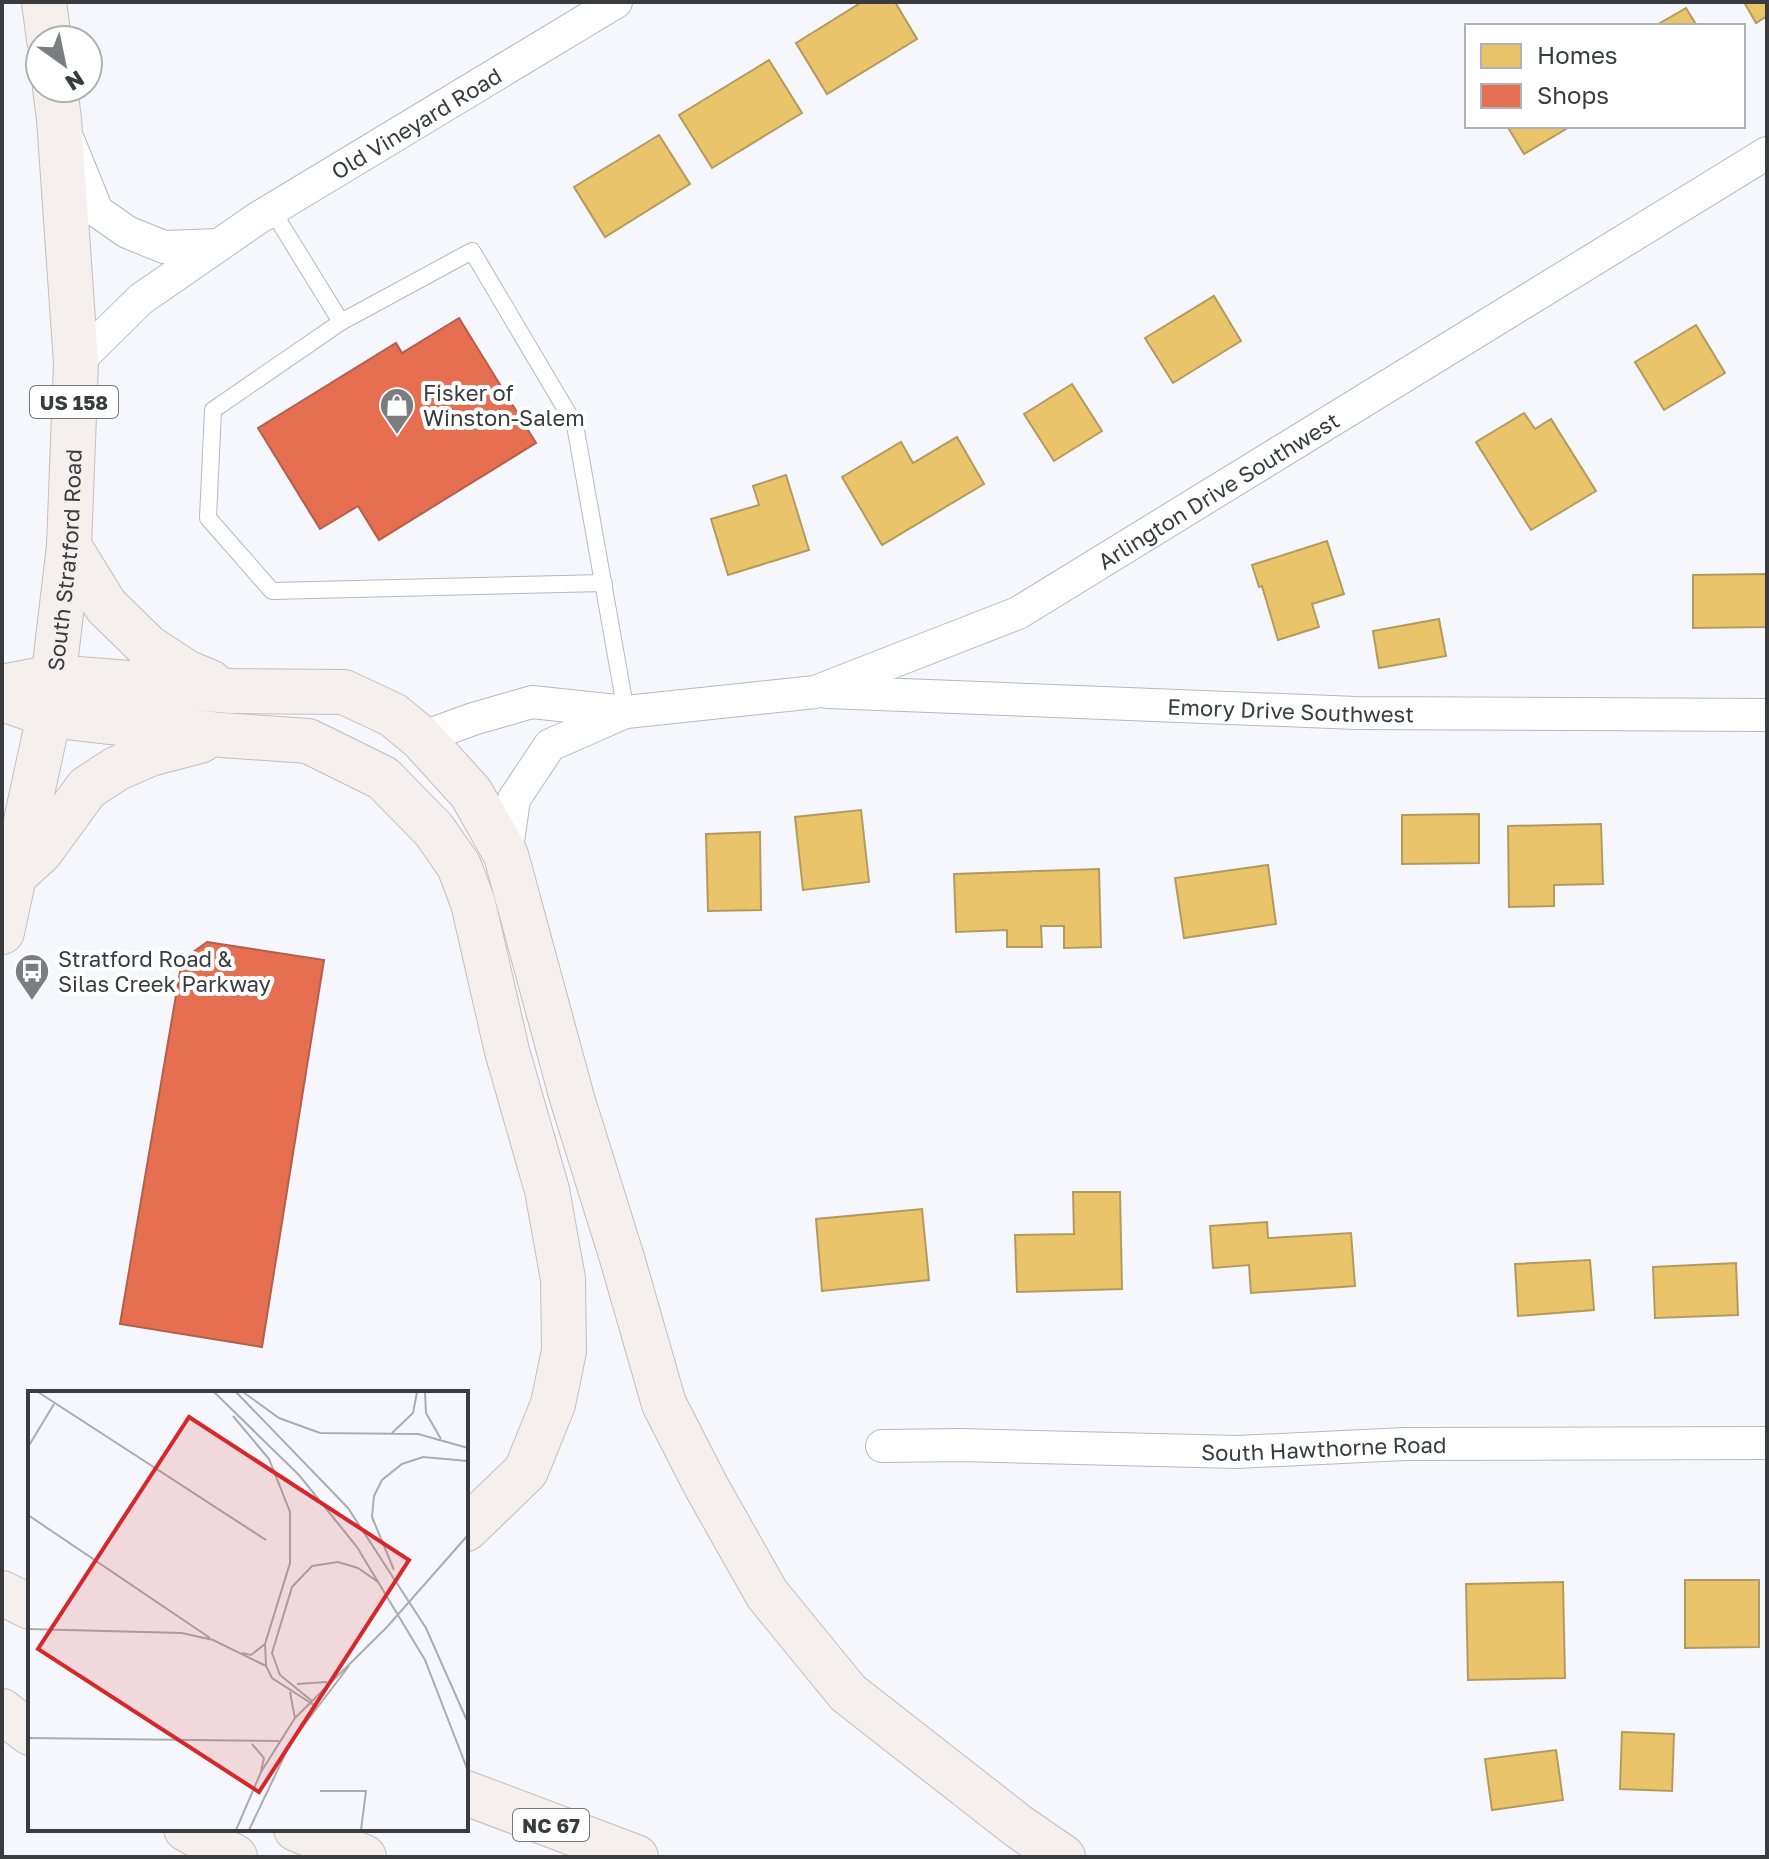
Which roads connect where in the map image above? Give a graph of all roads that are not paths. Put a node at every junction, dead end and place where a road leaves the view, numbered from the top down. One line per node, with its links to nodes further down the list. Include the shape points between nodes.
1 (44, 2): 3 (main road)
2 (616, 2): 7 (street, Old Vineyard Road)
3 (47, 24)
4 (57, 104): 8 (street, via 97,211 127,232 164,247)
5 (57, 104): 10 (main road, South Stratford Road / US 158)
6 (1767, 153): 15 (street, Arlington Drive Southwest, via 1018,613)
7 (272, 210): 8 (street, Old Vineyard Road); 9 (lane)
8 (218, 245): 10 (street, Old Vineyard Road, via 141,299)
9 (341, 322): 12 (lane, via 472,251 575,425); 12 (lane, via 213,410 208,518 272,591)
10 (76, 363): 11 (main road, South Stratford Road / US 158)
11 (69, 546): 14 (main road, via 106,606 148,647 186,672); 16 (main road, South Stratford Road / US 158)
12 (604, 583): 18 (lane)
13 (2, 687): 16 (main road)
14 (231, 691): 16 (main road); 21 (main road, via 344,692 393,715)
15 (815, 692): 18 (street, Arlington Drive Southwest); 19 (street, Emory Drive Southwest, via 1356,713)
16 (51, 696): 17 (main road); 20 (main road); 23 (main road, South Stratford Road / US 158)
17 (2, 699)
18 (626, 712): 21 (street, Arlington Drive Southwest, via 532,702); 22 (street, Arlington Drive Southwest, via 550,745 514,799)
19 (1767, 715)
20 (221, 735): 23 (main road, via 150,754 87,788 41,851); 27 (main road, via 308,741 383,778 434,830 459,866 473,903 507,1051 547,1190 563,1279 564,1351 553,1404 526,1471)
21 (421, 738): 22 (main road, via 471,793)
22 (506, 855): 39 (main road, via 664,1404 706,1486 767,1594 848,1693)
23 (15, 875): 24 (main road, South Stratford Road / US 158)
24 (2, 932)
25 (1767, 1443): 26 (street, South Hawthorne Road, via 1405,1444 1237,1452)
26 (882, 1446)
27 (468, 1527)
28 (2, 1593): 29 (main road)
29 (28, 1606)
30 (2, 1710): 31 (main road); 32 (main road)
31 (28, 1720)
32 (28, 1731)
33 (468, 1794): 38 (main road, NC 67)
34 (190, 1831): 36 (main road)
35 (301, 1831): 37 (main road)
36 (235, 1857)
37 (364, 1857)
38 (636, 1857)
39 (1063, 1857)

